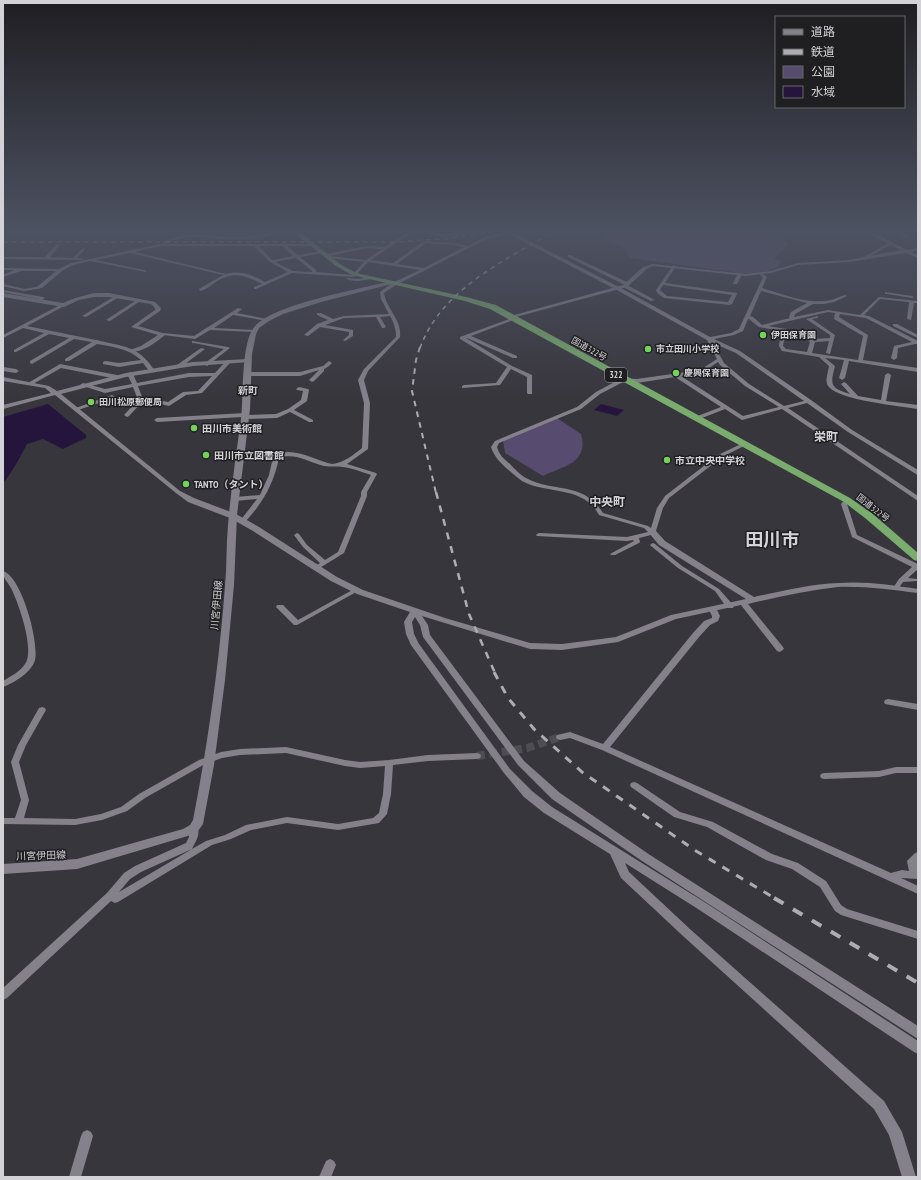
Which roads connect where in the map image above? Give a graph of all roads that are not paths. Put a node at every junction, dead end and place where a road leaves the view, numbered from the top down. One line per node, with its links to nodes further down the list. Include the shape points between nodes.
1 (12, 287): 2 (street, via 24,290)
2 (40, 287)
3 (205, 287): 12 (street)
4 (379, 287): 39 (main road, via 286,310)
5 (389, 287): 31 (street, via 382,294)
6 (407, 287): 35 (highway, 国道322号 / 322, via 479,302)
7 (630, 287): 20 (street)
8 (661, 287): 9 (street, via 658,292 666,297 725,305 730,304 735,294)
9 (685, 287)
10 (617, 288): 35 (street); 59 (street)
11 (760, 289): 23 (street); 34 (street)
12 (201, 290)
13 (3, 291): 21 (street, via 43,298)
14 (887, 293): 18 (street)
15 (3, 295): 21 (street)
16 (118, 296): 19 (street); 25 (street, via 94,295); 33 (street)
17 (845, 296): 23 (street, via 827,303)
18 (918, 298)
19 (140, 300): 38 (street); 54 (street, via 153,303 158,308 134,327)
20 (653, 300)
21 (39, 301): 25 (street)
22 (912, 301): 24 (street); 32 (street, via 879,298); 37 (street)
23 (811, 302): 36 (street, via 793,313)
24 (918, 302)
25 (64, 305): 48 (street)
26 (240, 309): 27 (street)
27 (233, 314): 39 (street); 49 (street)
28 (319, 314): 40 (street)
29 (837, 314): 32 (street); 36 (street, via 821,312); 60 (street, via 808,319 833,335); 79 (street, via 836,318 866,335)
30 (377, 315): 31 (street); 40 (street); 45 (street)
31 (392, 315): 125 (street, via 399,331 398,337 366,370 361,380 367,403 365,449)
32 (862, 315): 47 (street)
33 (84, 316)
34 (747, 317): 46 (street); 59 (street, via 739,331)
35 (512, 318): 56 (street); 98 (highway, 国道322号 / 322)
36 (792, 318): 41 (street)
37 (909, 319)
38 (108, 320)
39 (266, 320): 51 (main road)
40 (331, 320): 43 (street)
41 (784, 321): 46 (street); 50 (street)
42 (901, 324): 44 (street)
43 (319, 325): 55 (street); 61 (street, via 351,331 351,336)
44 (895, 325): 47 (street); 64 (street)
45 (384, 326)
46 (761, 326): 50 (street)
47 (886, 326): 64 (street)
48 (24, 327): 52 (street); 57 (street)
49 (209, 330): 51 (street); 54 (street, via 192,339)
50 (784, 330): 70 (street, via 781,346 784,350)
51 (255, 331): 78 (main road, 川宮伊田線)
52 (48, 332): 58 (street); 67 (street)
53 (797, 332): 63 (street)
54 (163, 334): 68 (street)
55 (306, 335)
56 (466, 336): 72 (street); 85 (street, via 462,338)
57 (3, 337)
58 (73, 337): 62 (street); 80 (street)
59 (708, 339): 77 (street); 111 (street, via 738,352)
60 (832, 339): 63 (street); 69 (street)
61 (345, 340)
62 (98, 341): 68 (street); 75 (street)
63 (813, 341): 70 (street)
64 (917, 341): 73 (street, via 896,346)
65 (194, 342): 83 (street, via 228,348)
66 (203, 349): 84 (street)
67 (16, 351)
68 (132, 351): 76 (street)
69 (828, 353)
70 (809, 354): 71 (street)
71 (819, 355): 74 (street); 109 (street, via 832,366 829,381 831,387)
72 (515, 357)
73 (894, 358)
74 (847, 359): 79 (street); 96 (street)
75 (67, 360)
76 (144, 360): 81 (street, via 119,365); 89 (street)
77 (720, 360): 93 (street, via 716,360 701,371); 116 (street, via 732,374)
78 (248, 361): 82 (street); 92 (main road, 川宮伊田線)
79 (860, 361): 87 (street)
80 (32, 362)
81 (104, 362)
82 (228, 362): 83 (street); 91 (street)
83 (207, 364): 84 (street)
84 (179, 366): 89 (street)
85 (510, 367): 104 (street, via 498,384); 107 (street, via 530,376)
86 (3, 369): 88 (street)
87 (918, 370)
88 (16, 371)
89 (152, 371): 90 (street)
90 (130, 374): 95 (street); 101 (street)
91 (217, 374): 101 (street, via 189,375); 110 (street, via 200,392 185,393 169,404)
92 (248, 374): 99 (street, via 300,374 327,365); 120 (main road, 川宮伊田線)
93 (676, 375): 98 (street, via 638,381); 114 (street)
94 (888, 375): 112 (street)
95 (117, 377): 100 (street, via 60,366); 103 (street)
96 (842, 378)
97 (3, 379): 100 (street)
98 (624, 379): 121 (highway, 国道322号 / 322); 133 (street, via 598,393 579,408 507,437 497,442 494,447 502,460 526,480 580,494 593,501 601,514 608,518 646,527)
99 (312, 380)
100 (31, 383): 106 (street, via 48,387)
101 (135, 384): 103 (street, via 104,391); 110 (street)
102 (844, 384): 109 (street)
103 (83, 385): 106 (street)
104 (464, 387)
105 (300, 389): 118 (street, via 306,390 304,402)
106 (56, 393): 113 (street); 117 (street)
107 (530, 393)
108 (112, 397): 117 (street)
109 (856, 397): 112 (street)
110 (141, 398): 119 (street)
111 (809, 401): 116 (street); 126 (street, via 850,431)
112 (883, 402): 115 (street)
113 (3, 407)
114 (725, 407): 116 (street, via 742,418); 121 (street)
115 (918, 407)
116 (784, 408): 129 (street)
117 (76, 409): 131 (street, via 178,492 191,500)
118 (290, 410): 120 (street, via 276,416); 123 (street)
119 (127, 415)
120 (245, 416): 122 (street); 128 (main road, 川宮伊田線)
121 (697, 418): 124 (highway, 国道322号 / 322)
122 (156, 420)
123 (312, 421)
124 (745, 444): 130 (highway, 国道322号 / 322); 133 (street, via 720,456 667,497 660,508)
125 (341, 464): 127 (street, via 328,465 312,458 280,454 276,456 269,485); 139 (street, via 374,474 364,492 341,553)
126 (918, 473)
127 (262, 497): 128 (street); 132 (street)
128 (235, 499): 131 (main road, 川宮伊田線)
129 (918, 499)
130 (847, 500): 140 (highway, 国道322号 / 322, via 869,516); 140 (street, via 844,504 854,536)
131 (233, 516): 132 (street); 163 (main road, 川宮伊田線, via 229,594)
132 (243, 521): 141 (street)
133 (653, 533): 136 (street); 147 (street, via 662,543)
134 (297, 535): 139 (street, via 305,546)
135 (539, 535): 136 (street)
136 (636, 538): 138 (street, via 637,542)
137 (654, 545): 149 (street, via 680,567 718,590)
138 (613, 554)
139 (325, 563): 141 (street)
140 (918, 564): 144 (street)
141 (316, 568): 145 (street)
142 (3, 573): 154 (street, via 8,576 21,603 33,655 30,663 18,676)
143 (914, 580): 144 (street)
144 (899, 584): 146 (street); 147 (street, via 839,585)
145 (356, 590): 150 (street, via 297,623); 152 (street)
146 (918, 591)
147 (753, 600): 148 (street)
148 (743, 603): 149 (street); 153 (street)
149 (730, 606): 151 (street)
150 (280, 607)
151 (713, 610): 152 (street, via 674,617 618,638 562,647 530,646); 161 (street, via 715,619 696,635)
152 (415, 611): 157 (street, via 424,625 426,634); 159 (street, via 408,622 415,646)
153 (780, 649)
154 (3, 684)
155 (888, 702): 156 (street)
156 (918, 707)
157 (480, 708): 159 (street); 173 (street, via 521,763 556,796)
158 (42, 710): 169 (street, via 15,762 25,800)
159 (466, 713): 171 (street, via 507,771 528,794 548,810)
160 (560, 737): 161 (street, via 570,735)
161 (605, 748): 176 (street)
162 (477, 756): 164 (street)
163 (211, 759): 164 (street, via 240,752 286,750 345,763); 169 (street, via 176,776 124,809 102,818 75,822); 170 (main road, 川宮伊田線, via 199,821)
164 (389, 763): 179 (street, via 387,794 382,814 376,821 338,826 287,820 249,827 209,843 115,899)
165 (918, 770): 166 (street)
166 (824, 776)
167 (634, 785): 180 (street, via 677,815 710,824 770,857 794,866 823,884 838,908 844,912)
168 (3, 821): 169 (street)
169 (18, 821)
170 (194, 828): 174 (main road, 川宮伊田線, via 77,864); 179 (street, via 194,837 189,846 138,869 127,876)
171 (613, 850): 173 (street); 177 (street, via 622,870)
172 (918, 856): 175 (street, via 912,861)
173 (642, 862): 177 (street, via 634,872); 182 (street); 183 (street)
174 (3, 869)
175 (916, 874): 176 (street)
176 (890, 877): 178 (street)
177 (633, 882): 188 (street, via 879,1105 896,1132)
178 (918, 890)
179 (110, 896): 181 (street)
180 (918, 935)
181 (3, 995)
182 (918, 1033)
183 (918, 1048)
184 (87, 1136): 186 (street)
185 (330, 1165): 187 (street)
186 (75, 1177)
187 (325, 1177)
188 (909, 1177)

